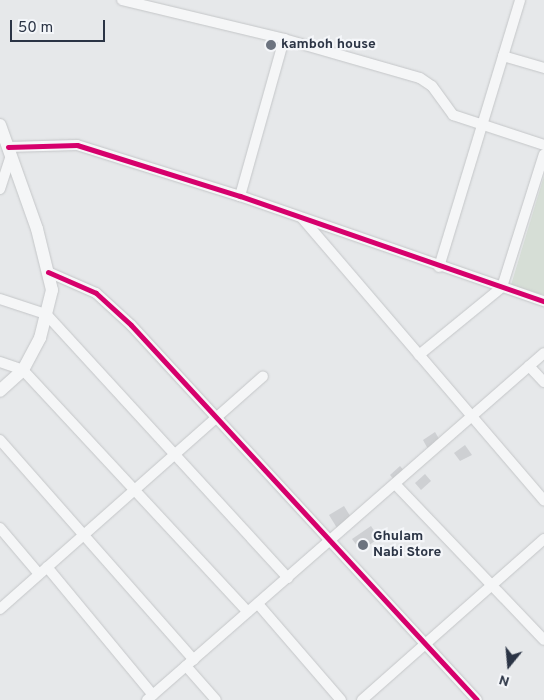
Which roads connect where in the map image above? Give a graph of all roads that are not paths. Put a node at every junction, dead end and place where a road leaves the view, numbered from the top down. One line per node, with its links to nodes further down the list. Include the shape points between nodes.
1 (122, 0): 3 (street)
2 (520, 0): 4 (street)
3 (284, 39): 7 (street, via 420,78 432,86 445,109); 12 (street)
4 (503, 56): 5 (street); 7 (street)
5 (544, 68)
6 (0, 125): 9 (street)
7 (482, 126): 8 (street); 14 (street)
8 (544, 145)
9 (9, 151): 11 (street); 12 (street, via 77,145); 15 (street)
10 (544, 154): 16 (street)
11 (0, 189)
12 (240, 196): 13 (street)
13 (302, 217): 14 (street); 21 (street)
14 (439, 267): 16 (street)
15 (48, 272): 19 (street, via 52,290); 29 (street, via 96,294 131,325)
16 (502, 288): 18 (street); 21 (street)
17 (0, 299): 19 (street)
18 (544, 301)
19 (46, 314): 24 (street); 31 (street)
20 (544, 353): 23 (street)
21 (419, 355): 28 (street)
22 (0, 362): 24 (street)
23 (529, 366): 26 (street); 28 (street)
24 (24, 370): 27 (street); 33 (street)
25 (263, 376): 29 (street)
26 (544, 382)
27 (0, 391)
28 (473, 417): 32 (street); 34 (street)
29 (217, 418): 31 (street); 38 (street)
30 (0, 440): 36 (street)
31 (175, 454): 33 (street); 40 (street)
32 (396, 485): 38 (street); 41 (street)
33 (135, 490): 36 (street); 44 (street)
34 (544, 500)
35 (0, 528): 39 (street)
36 (84, 535): 39 (street); 47 (street)
37 (544, 539): 41 (street)
38 (330, 541): 40 (street); 46 (street)
39 (43, 571): 43 (street); 48 (street)
40 (288, 578): 42 (street)
41 (492, 585): 45 (street); 46 (street)
42 (258, 604): 44 (street); 50 (street)
43 (0, 609)
44 (248, 612): 47 (street)
45 (544, 640)
46 (425, 644): 51 (street); 52 (street)
47 (190, 663): 48 (street); 49 (street)
48 (150, 697)
49 (216, 700)
50 (341, 700)
51 (362, 700)
52 (477, 700)

